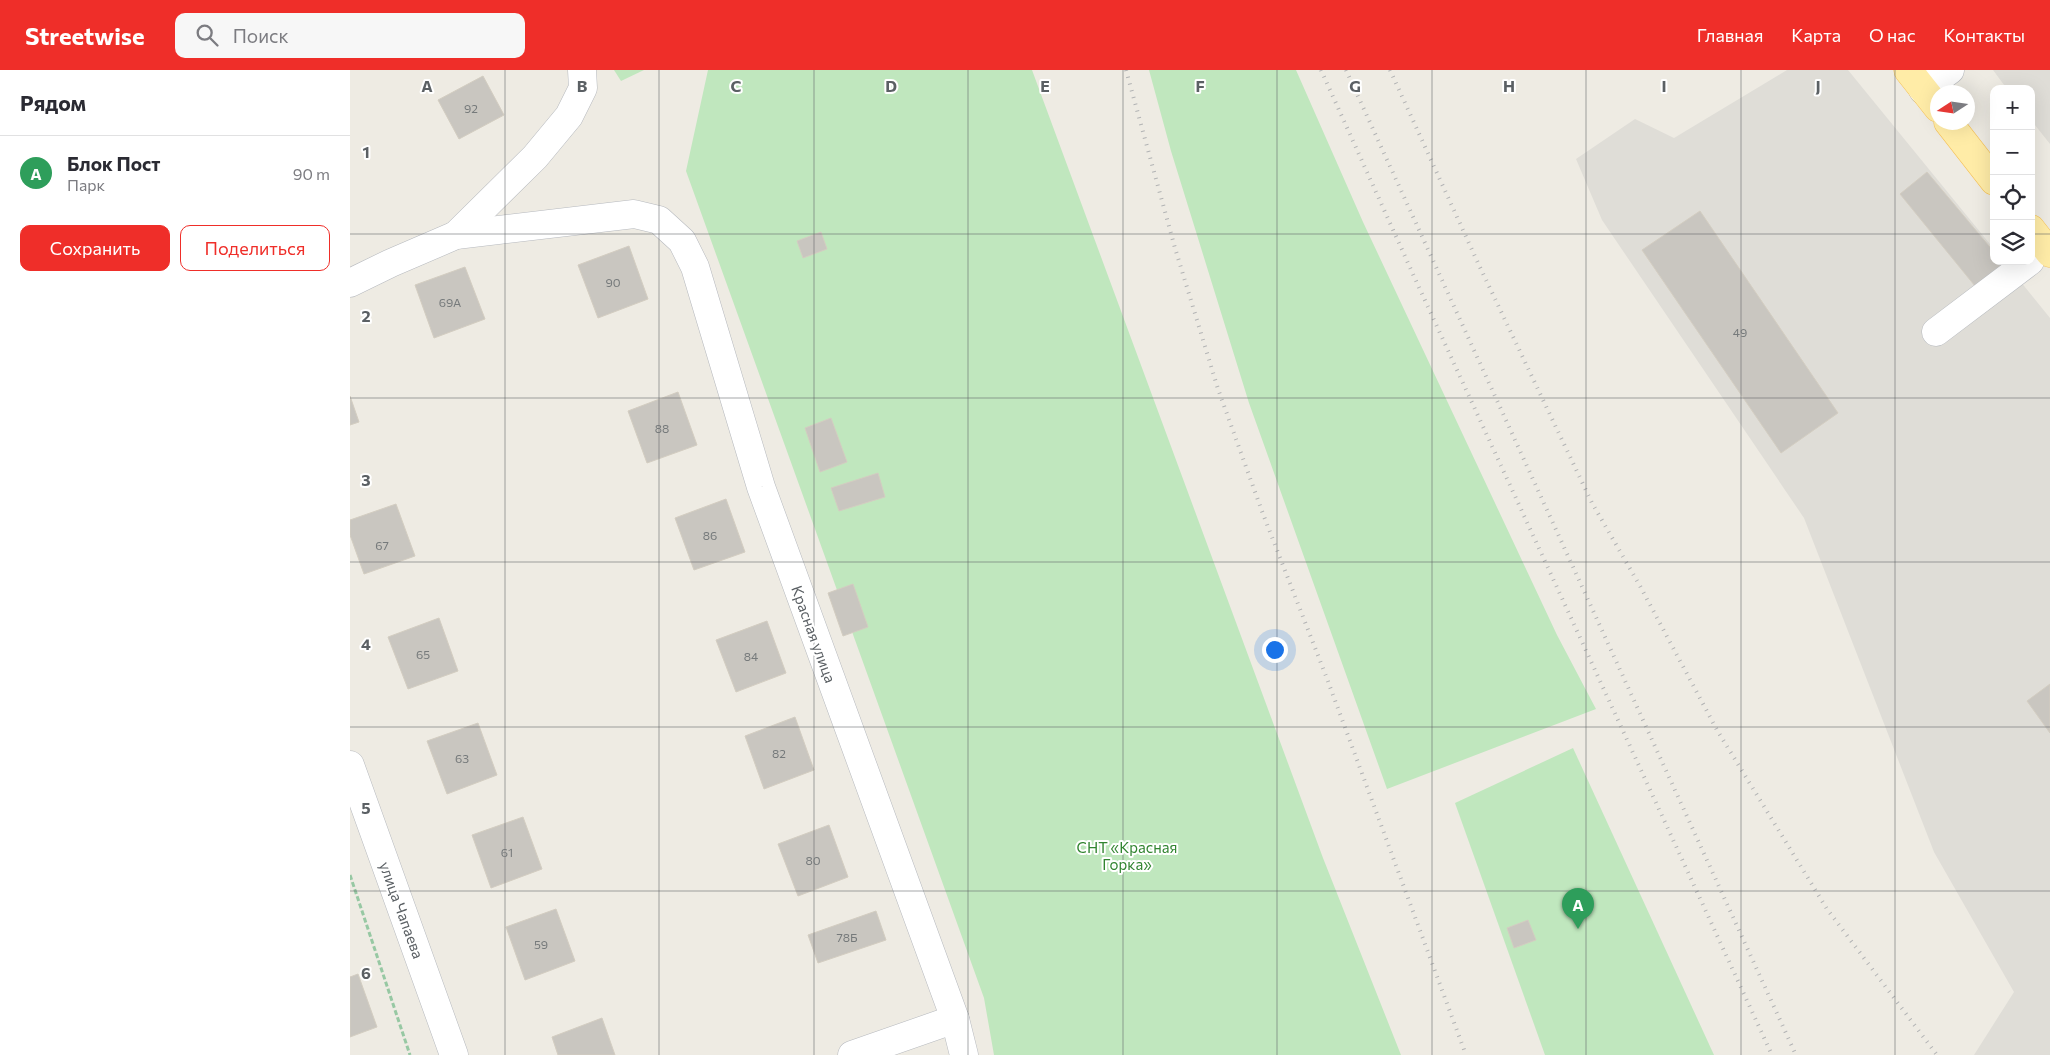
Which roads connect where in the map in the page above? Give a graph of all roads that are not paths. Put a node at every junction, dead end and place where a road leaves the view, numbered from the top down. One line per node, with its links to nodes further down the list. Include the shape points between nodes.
1 (582, 70): 6 (street, via 583,88 569,116 535,157)
2 (1950, 70): 3 (street)
3 (1923, 89)
4 (1954, 130): 5 (main road)
5 (1990, 176)
6 (456, 236): 8 (street); 11 (street, Красная улица, via 634,214 659,220 682,241 696,267 760,487)
7 (2038, 251): 9 (street)
8 (350, 283)
9 (1936, 332)
10 (350, 765): 12 (street, улица Чапаева)
11 (955, 1019): 13 (street); 14 (street, Красная улица)
12 (454, 1055)
13 (852, 1055)
14 (964, 1055)

